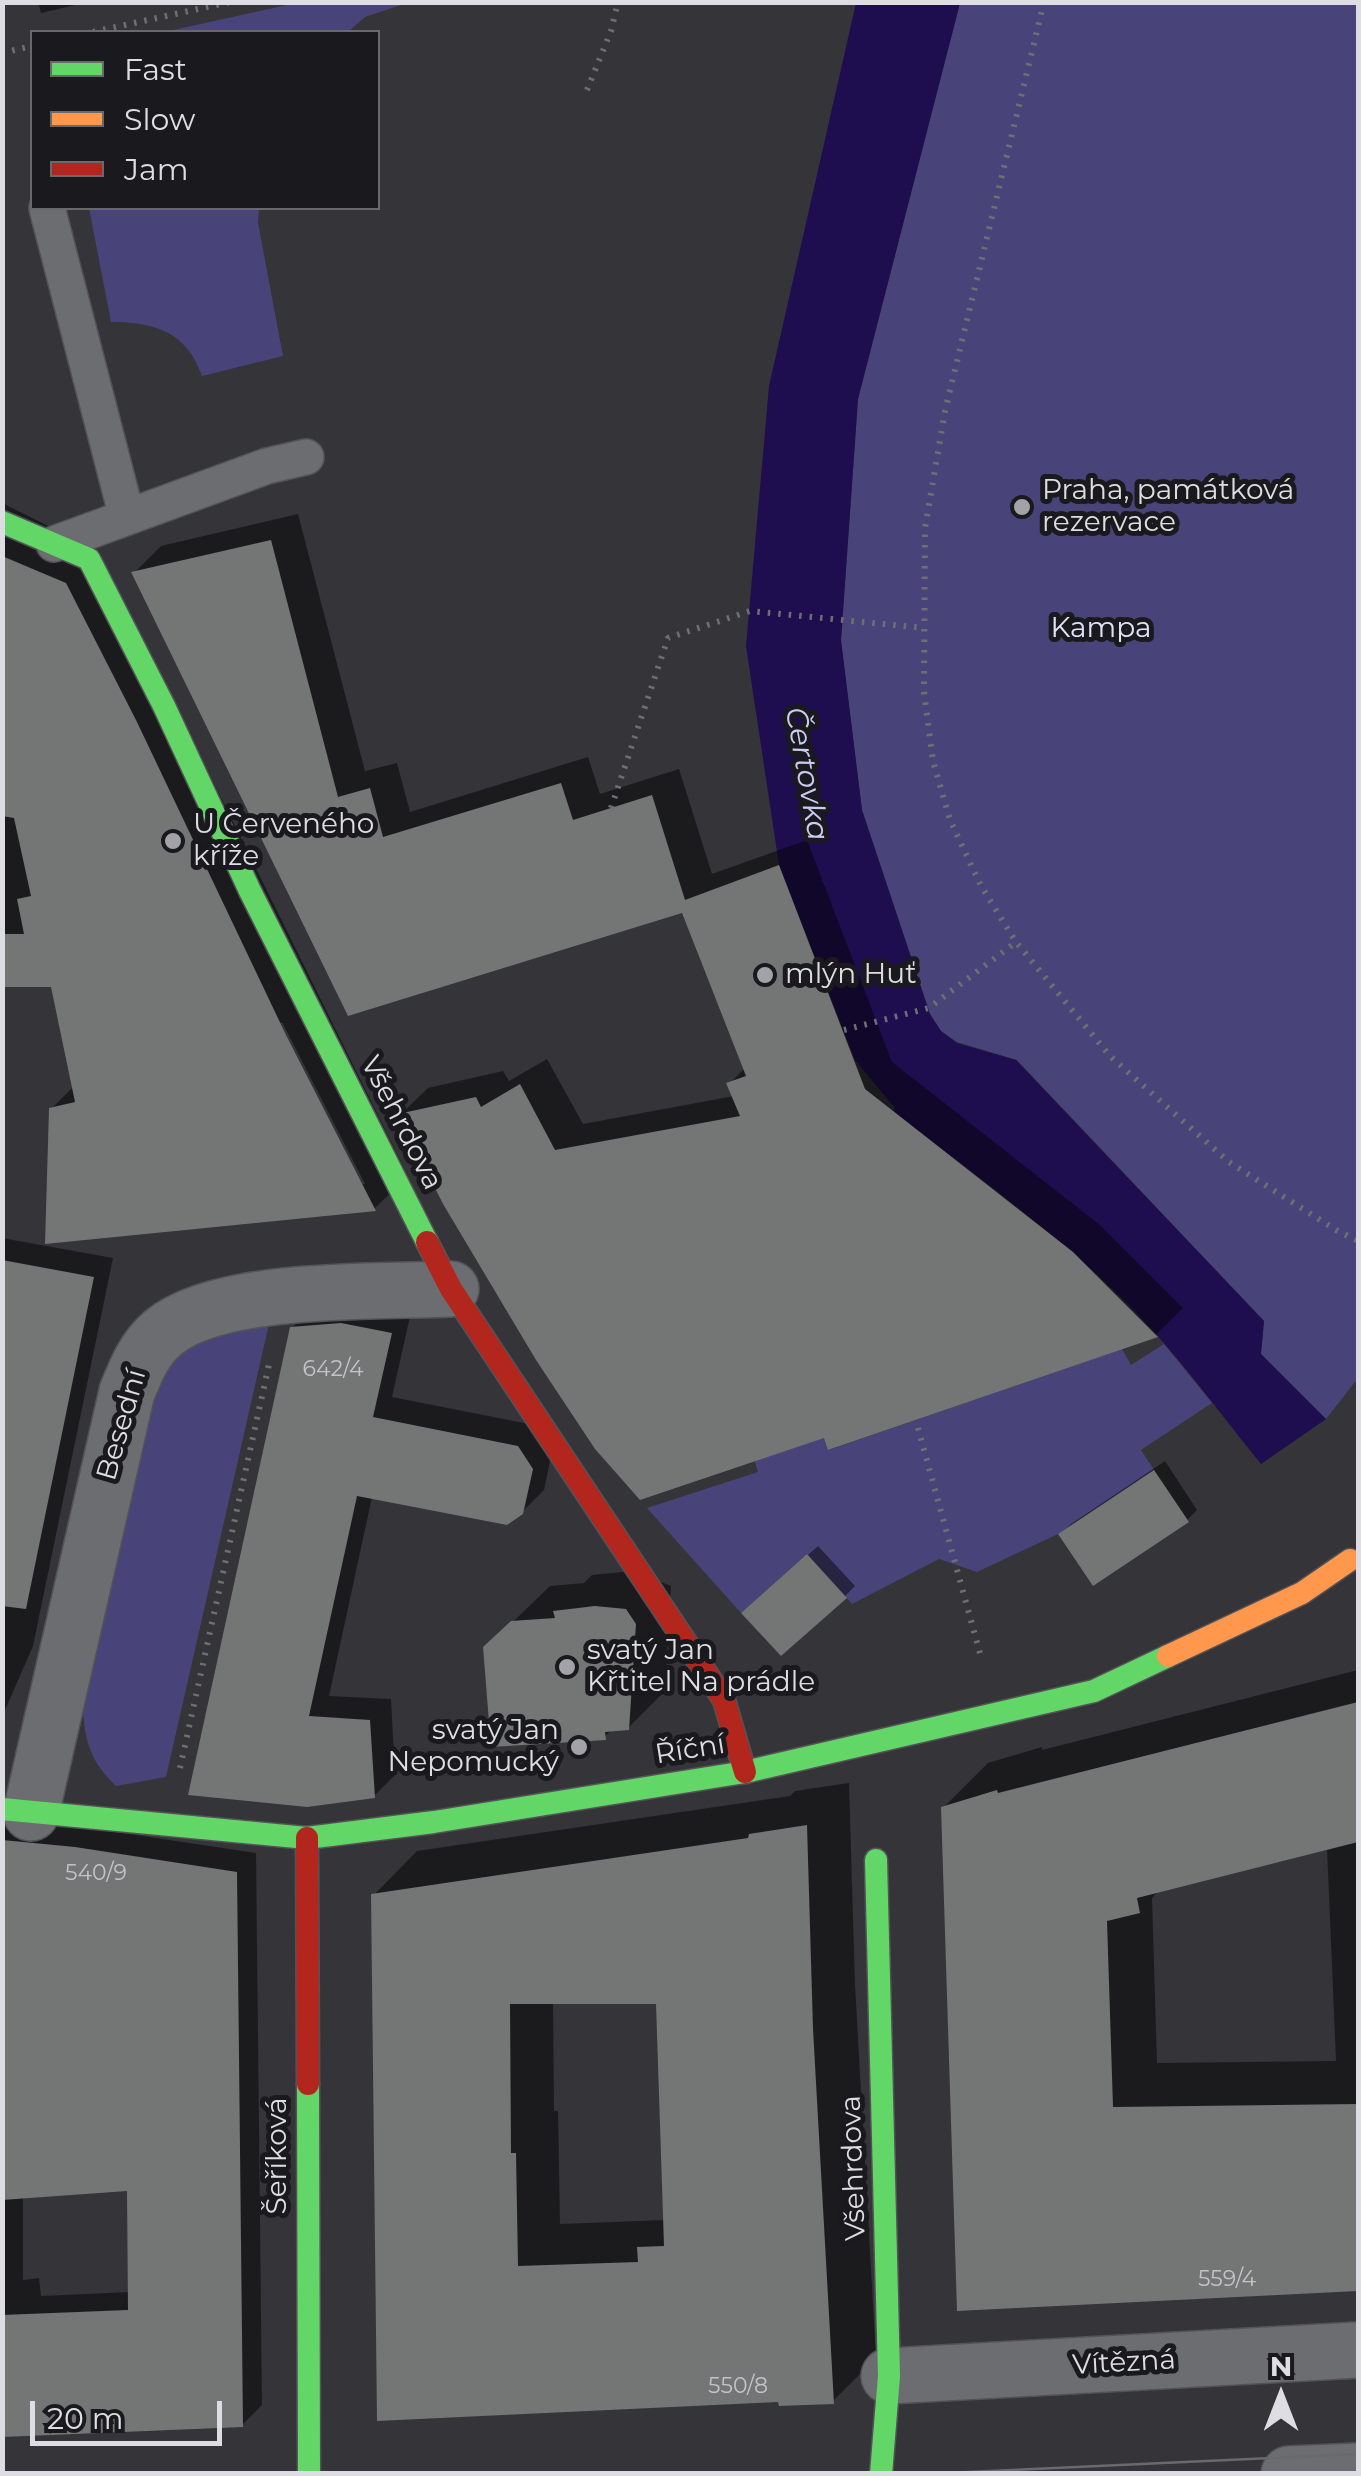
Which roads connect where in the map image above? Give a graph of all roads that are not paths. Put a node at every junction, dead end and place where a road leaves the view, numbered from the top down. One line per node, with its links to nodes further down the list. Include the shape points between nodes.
1 (47, 210): 3 (lane)
2 (306, 457): 3 (lane)
3 (127, 517): 5 (lane)
4 (2, 522): 5 (street, Všehrdova)
5 (54, 544): 6 (street, Všehrdova, via 90,559)
6 (451, 1289): 8 (street, Všehrdova, via 724,1700); 9 (street, Besední, via 231,1302 164,1332 142,1356 126,1392)
7 (1350, 1560): 8 (street, Říční, via 1302,1594 1094,1691)
8 (745, 1772): 10 (street, Říční)
9 (17, 1811): 10 (street, Říční)
10 (306, 1838): 15 (street, Šeříková)
11 (876, 1860): 13 (street, Všehrdova)
12 (1358, 2350): 13 (street, Vítězná)
13 (889, 2376): 16 (street, Všehrdova)
14 (1358, 2471): 17 (street)
15 (309, 2474)
16 (880, 2474)
17 (1289, 2474)

